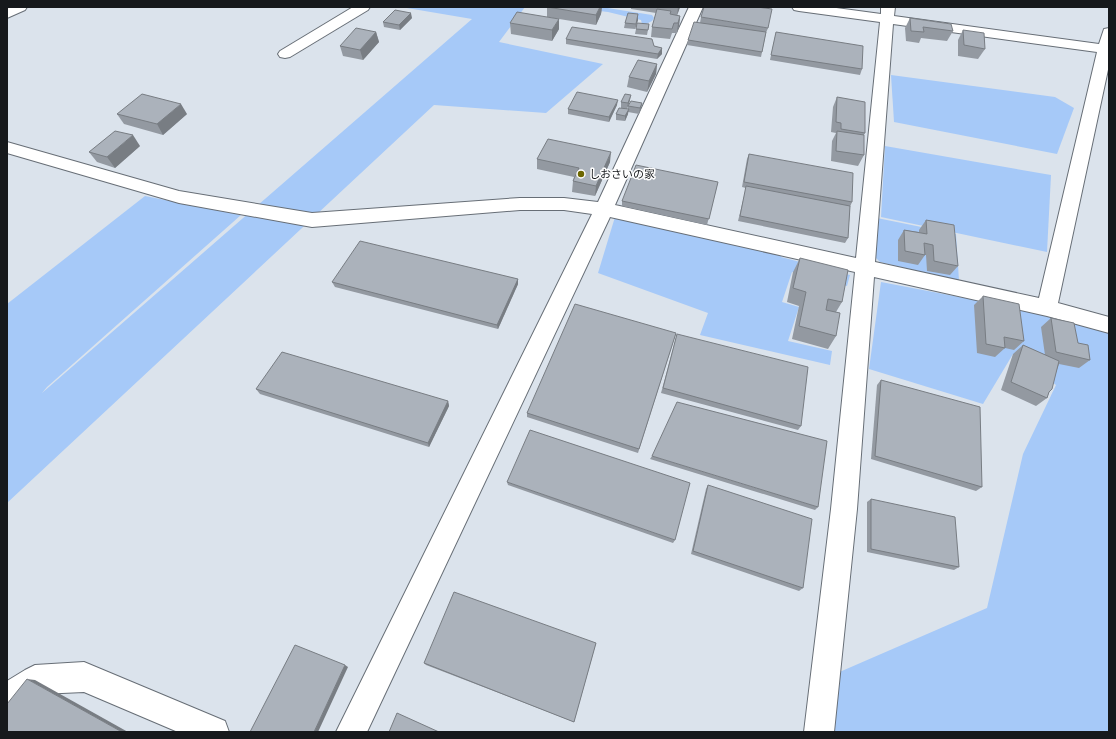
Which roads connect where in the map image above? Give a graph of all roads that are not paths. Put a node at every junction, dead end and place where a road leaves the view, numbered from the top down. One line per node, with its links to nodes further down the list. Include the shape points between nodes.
1 (20, 7): 6 (street)
2 (363, 7): 8 (street)
3 (696, 7): 10 (street)
4 (799, 7): 5 (street)
5 (888, 13): 7 (street); 11 (street)
6 (7, 14)
7 (1107, 41): 12 (street)
8 (285, 54)
9 (7, 147): 10 (street, via 179,197 312,220 520,204 564,204)
10 (604, 209): 11 (street); 16 (street)
11 (865, 268): 12 (street); 17 (street, via 844,509)
12 (1047, 308): 13 (street)
13 (1109, 325)
14 (7, 699): 15 (street, via 35,680 84,677)
15 (214, 732)
16 (351, 732)
17 (819, 732)

